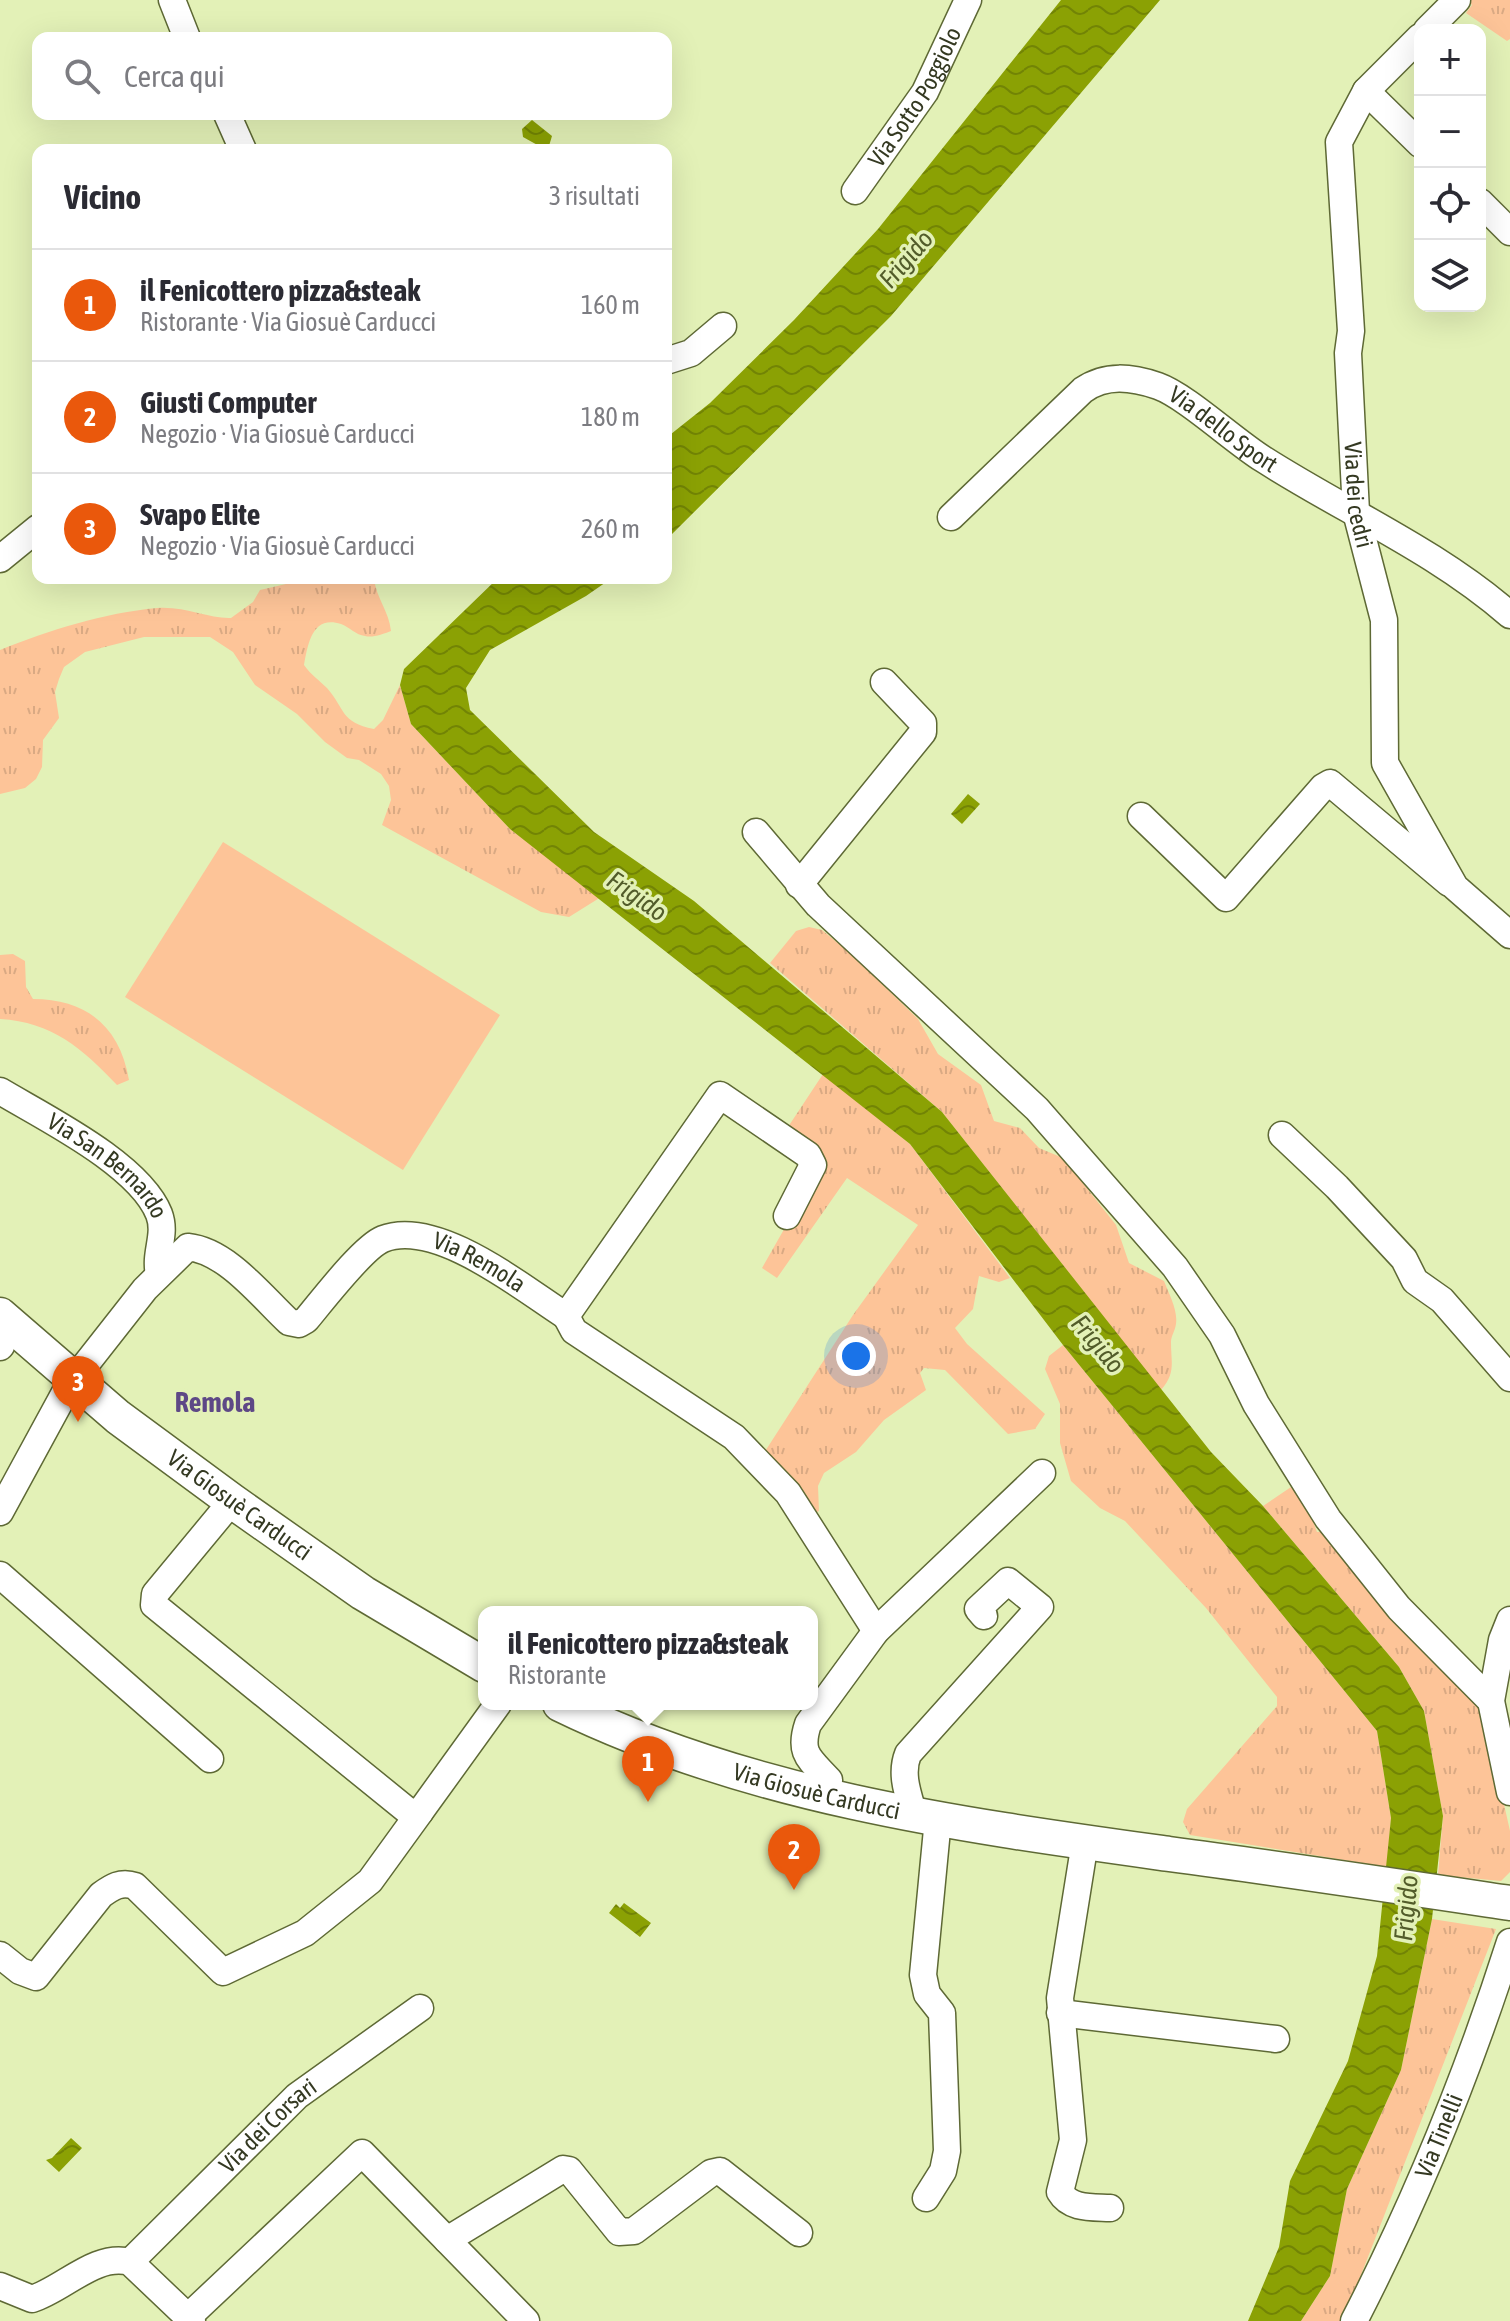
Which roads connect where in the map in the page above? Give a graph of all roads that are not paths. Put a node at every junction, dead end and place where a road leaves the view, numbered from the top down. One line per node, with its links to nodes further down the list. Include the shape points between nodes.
1 (172, 0): 5 (street)
2 (968, 0): 11 (street, Via Sotto Poggiolo, via 925,92)
3 (1457, 0): 4 (street)
4 (1433, 24)
5 (185, 32)
6 (1414, 43): 7 (street, Via dei cedri)
7 (1366, 91): 9 (street); 16 (street, Via dei cedri, via 1339,142)
8 (230, 120): 10 (street)
9 (1414, 138)
10 (240, 144)
11 (855, 191)
12 (1486, 208): 13 (street)
13 (1510, 232)
14 (723, 326): 15 (street, via 691,353)
15 (672, 359)
16 (1356, 512): 17 (street, Via dello Sport, via 1263,459 1160,387 1116,377 1099,379 1083,390); 20 (street, Via dello Sport, via 1468,579); 25 (street, Via dei cedri, via 1384,620 1385,763)
17 (951, 517)
18 (32, 533): 19 (street)
19 (0, 559)
20 (1510, 615)
21 (884, 682): 24 (street, via 923,723 923,732)
22 (1141, 816): 25 (street, via 1226,898 1330,783)
23 (756, 832): 24 (street)
24 (799, 885): 44 (street, via 1037,1109 1175,1267 1222,1335 1256,1404 1328,1519 1399,1608)
25 (1455, 887): 26 (street, Via dei cedri)
26 (1510, 935)
27 (0, 1091): 30 (street, Via San Bernardo, via 122,1170 148,1196 164,1230)
28 (1282, 1135): 34 (street, via 1337,1187 1404,1259 1415,1281 1442,1300)
29 (787, 1216): 32 (street, via 809,1178 813,1165 808,1155 720,1095)
30 (159, 1274): 32 (street, Via Remola, via 177,1254 199,1248 236,1271 289,1322 299,1324 380,1239 406,1234 462,1251); 35 (street, Via Remola)
31 (0, 1315): 35 (main road, Via Giosuè Carducci)
32 (566, 1316): 42 (street, via 574,1331 734,1437 788,1493)
33 (0, 1347): 35 (main road, Via Giosuè Carducci, via 20,1351)
34 (1510, 1378)
35 (71, 1382): 37 (main road, Via Giosuè Carducci); 38 (street, Via Remola)
36 (1042, 1473): 42 (street)
37 (232, 1501): 43 (main road, Via Giosuè Carducci, via 363,1593); 50 (street, via 155,1594 154,1605 408,1811)
38 (0, 1512)
39 (0, 1575): 47 (street)
40 (984, 1616): 51 (street, via 978,1609 1008,1581 1040,1607 908,1754 905,1783)
41 (1510, 1620): 44 (street)
42 (876, 1631): 49 (street, via 808,1724 802,1741 805,1753 829,1780)
43 (478, 1661)
44 (1491, 1701): 48 (street)
45 (494, 1710): 50 (street)
46 (574, 1710): 49 (main road, Via Giosuè Carducci, via 660,1748 752,1779)
47 (210, 1759)
48 (1510, 1792)
49 (828, 1796): 51 (main road, Via Giosuè Carducci)
50 (420, 1812): 55 (street, via 370,1881 305,1933 223,1972 129,1884 101,1895 36,1977)
51 (926, 1817): 52 (main road, Via Giosuè Carducci); 59 (street, via 923,1975 927,1994 942,2013 947,2151 943,2171)
52 (1085, 1842): 53 (main road, Via Giosuè Carducci); 57 (street)
53 (1502, 1902)
54 (1510, 1942): 68 (street, Via Tinelli, via 1456,2098 1396,2239)
55 (0, 1955)
56 (420, 2008): 63 (street, Via dei Corsari, via 297,2096)
57 (1060, 2013): 58 (street); 60 (street, via 1073,2140 1060,2192 1065,2201)
58 (1276, 2039)
59 (926, 2198)
60 (1110, 2208)
61 (799, 2233): 62 (street, via 720,2171 634,2231 619,2232 563,2169)
62 (447, 2240): 66 (street, via 362,2153); 67 (street)
63 (130, 2262): 65 (street, via 104,2261); 66 (street)
64 (0, 2286): 65 (street)
65 (37, 2310)
66 (190, 2319)
67 (526, 2321)
68 (1354, 2321)

